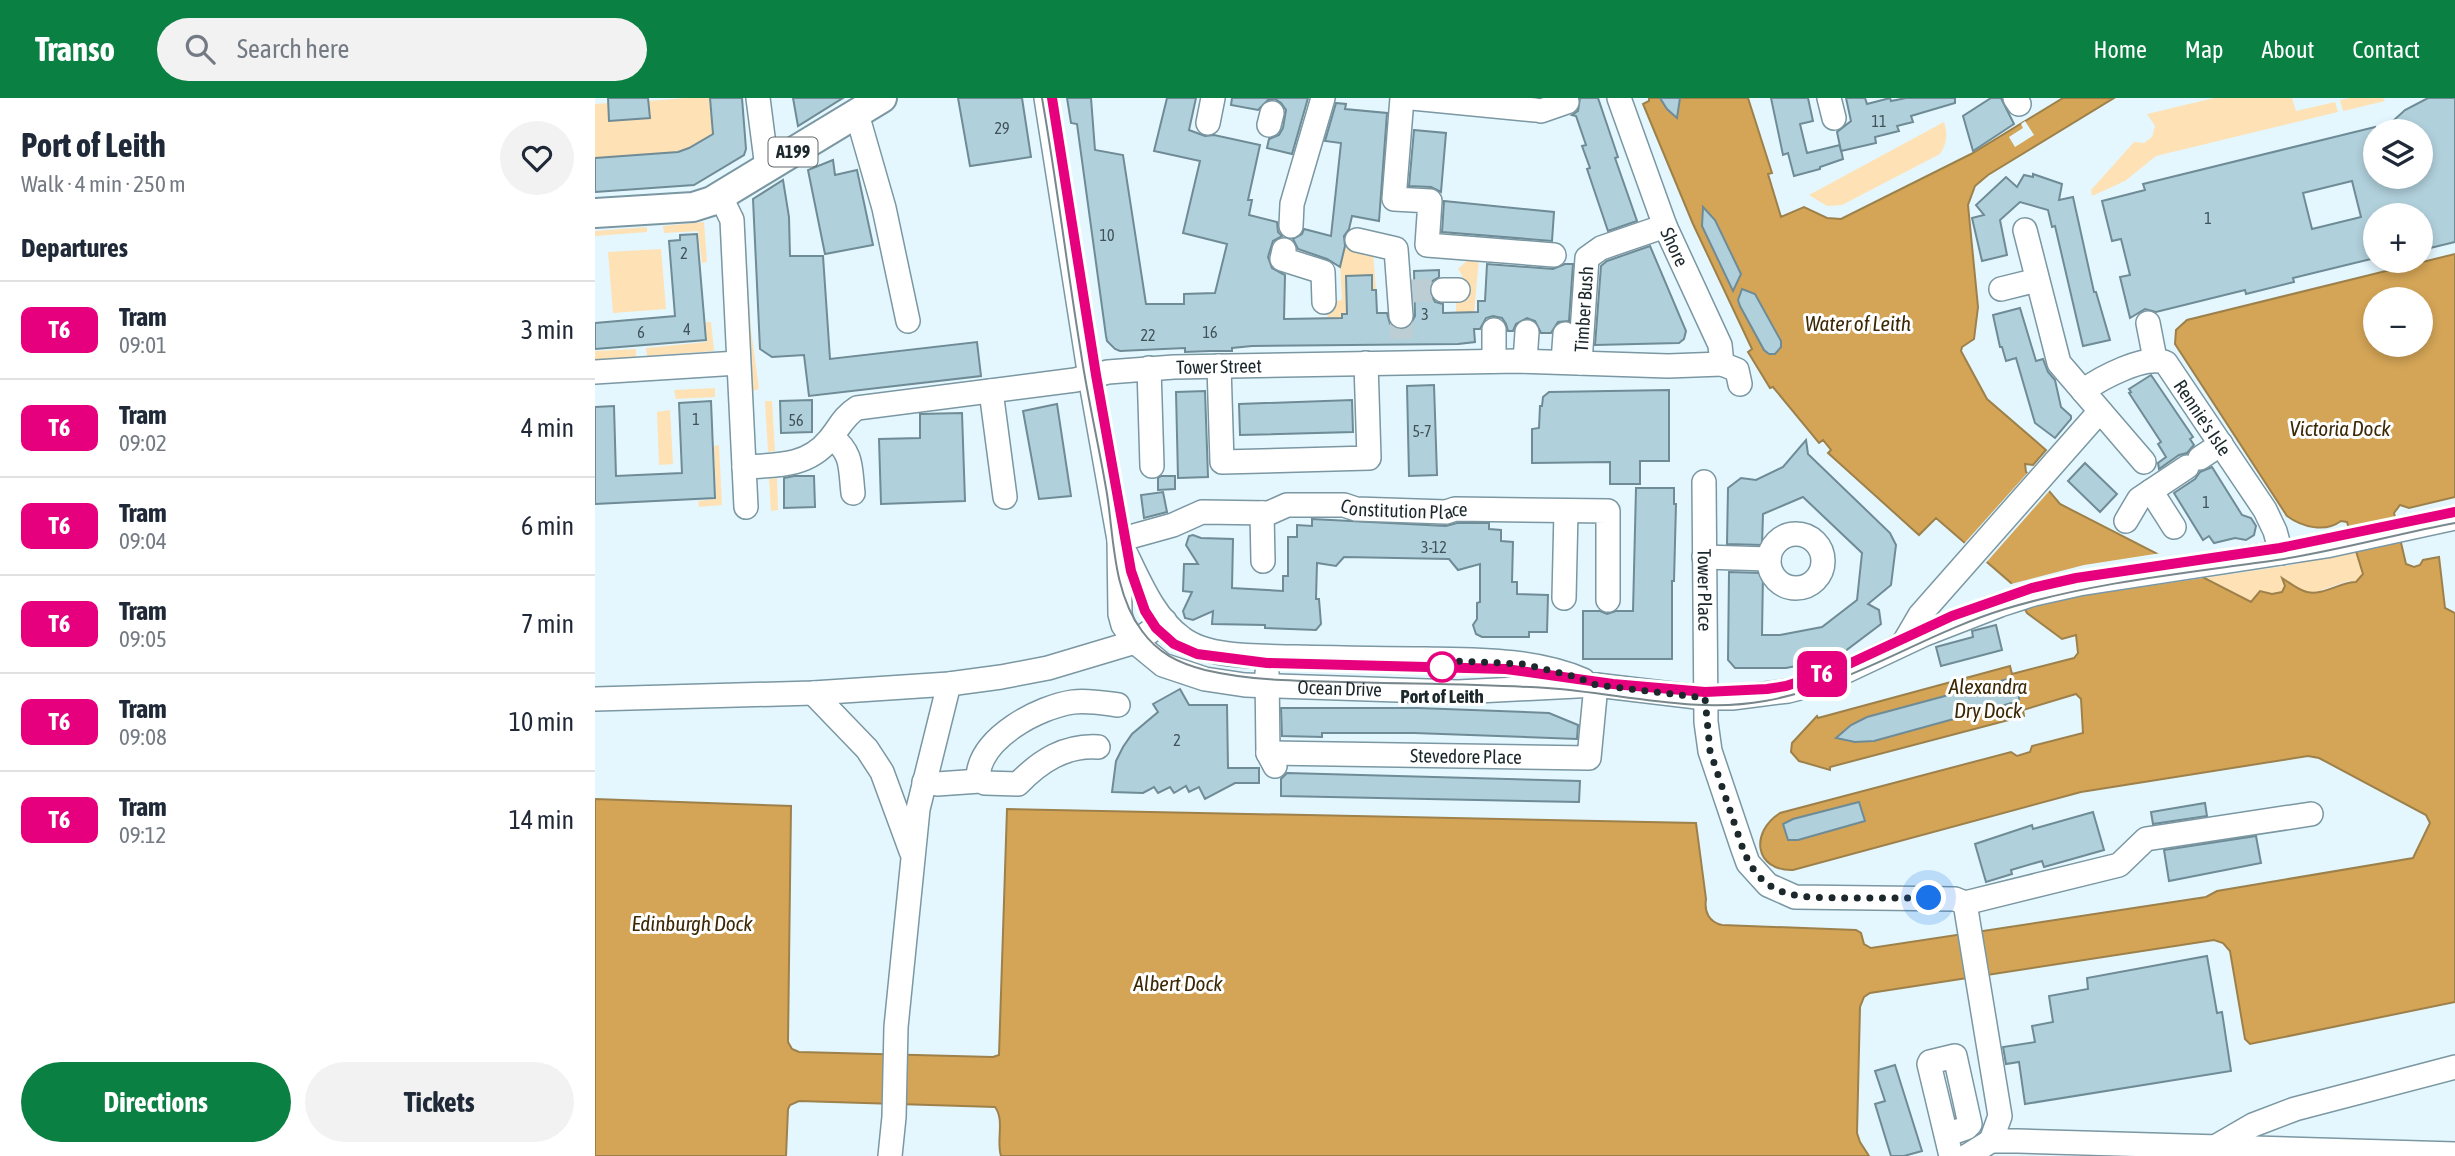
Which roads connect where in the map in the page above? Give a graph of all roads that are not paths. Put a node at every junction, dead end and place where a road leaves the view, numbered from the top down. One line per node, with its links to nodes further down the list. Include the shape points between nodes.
1 (758, 98): 12 (street)
2 (882, 98): 10 (main road, A199)
3 (1046, 98): 40 (street)
4 (1213, 98): 11 (street)
5 (1323, 98): 15 (street)
6 (1402, 98): 20 (street, via 1394,198 1430,201 1427,245)
7 (1619, 98): 16 (street, Shore)
8 (1425, 99): 9 (street, via 1538,110)
9 (1567, 102)
10 (857, 114): 12 (main road, A199); 25 (street, via 884,208)
11 (1208, 122)
12 (767, 167): 13 (main road, A199)
13 (712, 201): 14 (main road, A199, via 693,207); 33 (street, via 731,220)
14 (595, 213)
15 (1291, 215)
16 (1665, 226): 35 (street, Timber Bush, via 1595,250 1587,258); 36 (street, Shore, via 1720,345)
17 (2025, 230): 21 (street)
18 (1357, 240): 24 (street, via 1396,249 1404,291)
19 (1284, 250): 23 (street, via 1282,259 1322,272)
20 (1554, 255)
21 (2037, 280): 22 (street); 43 (street, via 2059,363)
22 (2001, 289)
23 (1324, 302)
24 (1401, 316)
25 (908, 321)
26 (2148, 323): 30 (street)
27 (1494, 330): 31 (street)
28 (1527, 332): 32 (street)
29 (1565, 334): 35 (street)
30 (2155, 359): 43 (street, via 2104,376); 46 (street, Rennie's Isle, via 2169,366)
31 (1494, 361): 32 (street, Tower Street); 34 (street, Tower Street, via 1402,352)
32 (1525, 361): 35 (street, Tower Street)
33 (738, 363): 39 (street); 49 (street)
34 (1366, 363): 37 (street, Tower Street); 37 (street, via 1369,458 1222,462)
35 (1571, 363): 36 (street, Tower Street)
36 (1722, 364): 41 (street, Shore, via 1737,370)
37 (1219, 366): 38 (street, Tower Street)
38 (1150, 368): 40 (street, Tower Street); 48 (street, via 1142,415)
39 (595, 372)
40 (1090, 377): 42 (street, Tower Street); 60 (street)
41 (1740, 384)
42 (991, 391): 45 (street, Tower Street, via 857,408 846,415); 53 (street)
43 (2083, 391): 44 (street)
44 (2101, 411): 47 (street); 69 (street, via 1929,605)
45 (832, 437): 49 (street, Tower Street, via 807,459); 52 (street, via 849,454)
46 (2221, 444): 51 (street); 61 (street, Rennie's Isle, via 2265,510)
47 (2144, 462)
48 (1152, 466)
49 (744, 467): 54 (street)
50 (1704, 482): 62 (street, Tower Place)
51 (2151, 491): 58 (street, via 2139,499); 59 (street)
52 (853, 493)
53 (1005, 497)
54 (746, 507)
55 (1566, 511): 56 (street, Constitution Place, via 1446,512 1287,505); 65 (street); 66 (street, Constitution Place, via 1608,511)
56 (1262, 513): 60 (street, Constitution Place, via 1202,512); 64 (street)
57 (2455, 518): 61 (street, Ocean Drive)
58 (2126, 521)
59 (2174, 527)
60 (1119, 540): 67 (street, Ocean Drive); 68 (street, Ocean Drive, via 1119,604 1123,625)
61 (2281, 553): 69 (street, Ocean Drive, via 2079,584 2000,605)
62 (1704, 557): 63 (street); 75 (street, Tower Place)
63 (1769, 559)
64 (1263, 561)
65 (1564, 598)
66 (1608, 600)
67 (1165, 621): 68 (street); 70 (street, Ocean Drive, via 1198,648)
68 (1135, 642): 71 (street, via 1048,668); 73 (street, Ocean Drive, via 1176,671)
69 (1903, 644): 75 (street, Ocean Drive, via 1823,682 1759,695)
70 (1268, 656): 72 (street, Ocean Drive, via 1523,664); 73 (street)
71 (949, 684): 74 (street); 80 (street)
72 (1596, 685): 73 (street, Ocean Drive, via 1458,692); 73 (street, Stevedore Place, via 1589,758 1272,760); 75 (street, Ocean Drive)
73 (1267, 686)
74 (813, 693): 76 (street); 82 (street, via 867,749 882,772)
75 (1705, 698): 83 (street, Tower Place, via 1710,751 1743,849 1748,863 1768,884 1795,897 1955,899)
76 (595, 699)
77 (1118, 705): 79 (street, via 1073,702 1035,714 989,750 979,768)
78 (1098, 747): 79 (street, via 1058,754 1018,784)
79 (980, 781): 80 (street)
80 (924, 782): 82 (street)
81 (2311, 814): 83 (street, via 2146,839 2119,865)
82 (913, 857): 89 (street, via 896,1027)
83 (1967, 911): 85 (street, via 2000,1116)
84 (2455, 1067): 86 (street, via 2295,1109 2253,1125)
85 (1991, 1141): 87 (street); 90 (street)
86 (2215, 1147): 87 (street); 88 (street)
87 (2108, 1150)
88 (2455, 1154)
89 (890, 1156)
90 (1967, 1156)

